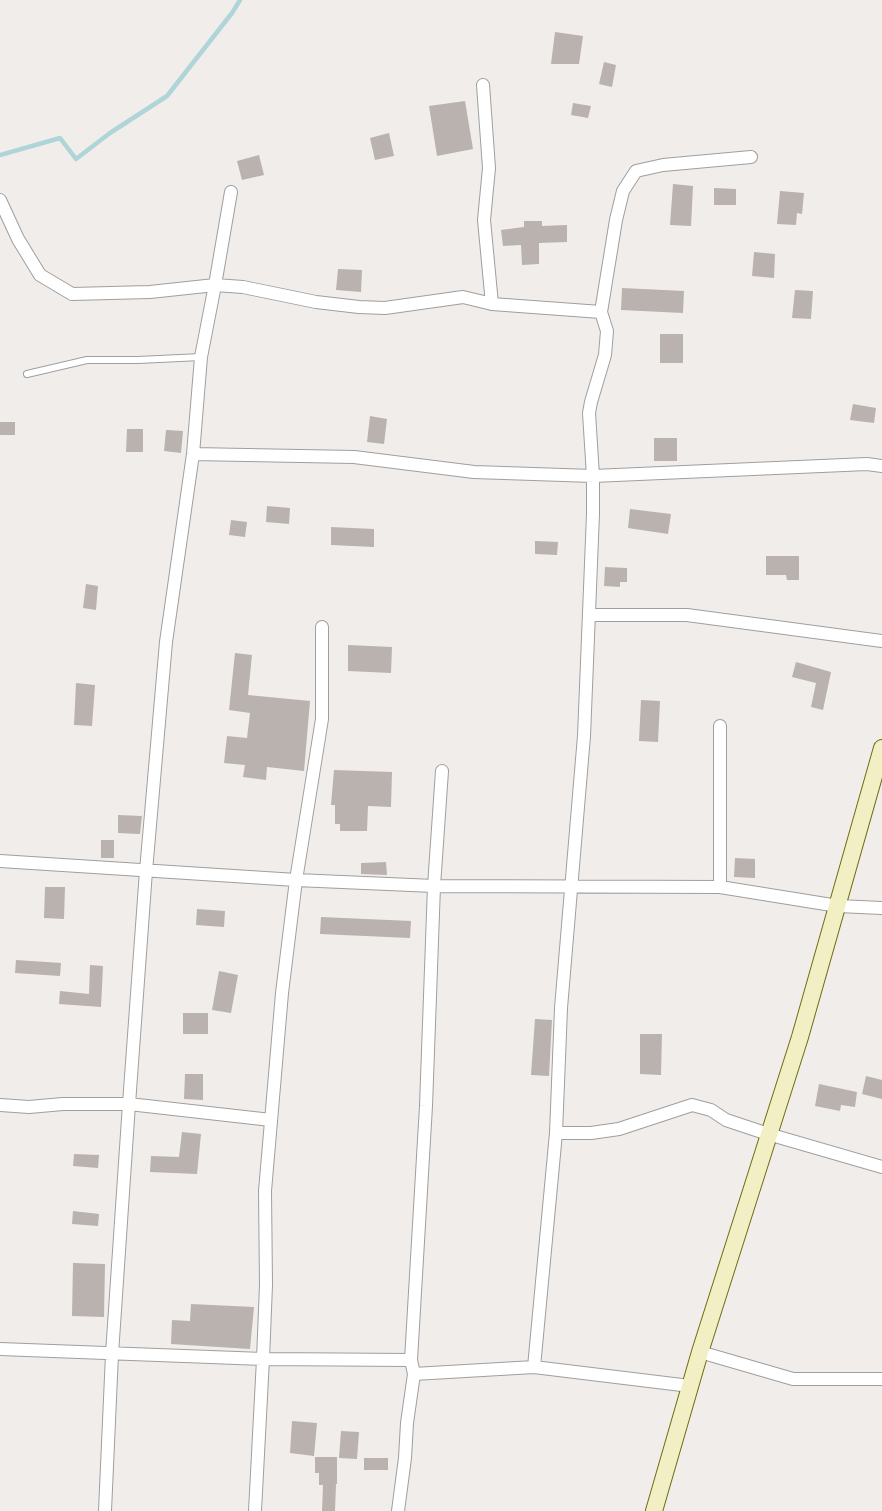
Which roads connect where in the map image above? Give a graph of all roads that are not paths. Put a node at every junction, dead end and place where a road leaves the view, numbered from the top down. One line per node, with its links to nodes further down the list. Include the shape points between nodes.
1 (484, 85): 6 (street, via 489,168 484,220)
2 (751, 157): 7 (street, via 663,164 636,171 623,191)
3 (231, 192): 5 (street)
4 (0, 200): 5 (street, via 40,275 72,294)
5 (215, 285): 6 (street, via 385,309 463,297); 8 (street)
6 (492, 304): 7 (street)
7 (601, 312): 12 (street, via 607,331 605,355 589,414)
8 (201, 357): 9 (lane, via 87,360); 10 (street)
9 (27, 374)
10 (193, 454): 12 (street, via 354,457 474,472); 20 (street, via 166,642)
11 (882, 466): 12 (street)
12 (593, 477): 13 (street)
13 (589, 615): 15 (street, via 687,615); 23 (street)
14 (322, 627): 21 (street, via 322,719)
15 (882, 641)
16 (720, 726): 24 (street)
17 (882, 747): 25 (street)
18 (442, 771): 22 (street)
19 (0, 861): 20 (street)
20 (146, 871): 21 (street); 27 (street)
21 (296, 880): 22 (street); 29 (street)
22 (434, 886): 23 (street); 37 (street)
23 (570, 886): 24 (street); 30 (street)
24 (720, 887): 25 (street)
25 (838, 906): 26 (street); 31 (street)
26 (882, 908)
27 (129, 1104): 28 (street); 29 (street); 35 (street)
28 (0, 1105)
29 (271, 1120): 36 (street, via 265,1192)
30 (556, 1133): 31 (street, via 619,1129 692,1105); 38 (street)
31 (768, 1134): 32 (street); 34 (street)
32 (882, 1167)
33 (0, 1349): 35 (street)
34 (700, 1352): 40 (street, via 793,1379); 41 (street)
35 (113, 1354): 36 (street); 42 (street)
36 (263, 1359): 37 (street); 43 (street)
37 (411, 1360): 39 (street)
38 (534, 1367): 39 (street); 41 (street)
39 (414, 1374): 44 (street)
40 (882, 1379)
41 (690, 1386): 45 (street)
42 (105, 1511)
43 (255, 1511)
44 (398, 1511)
45 (654, 1511)

